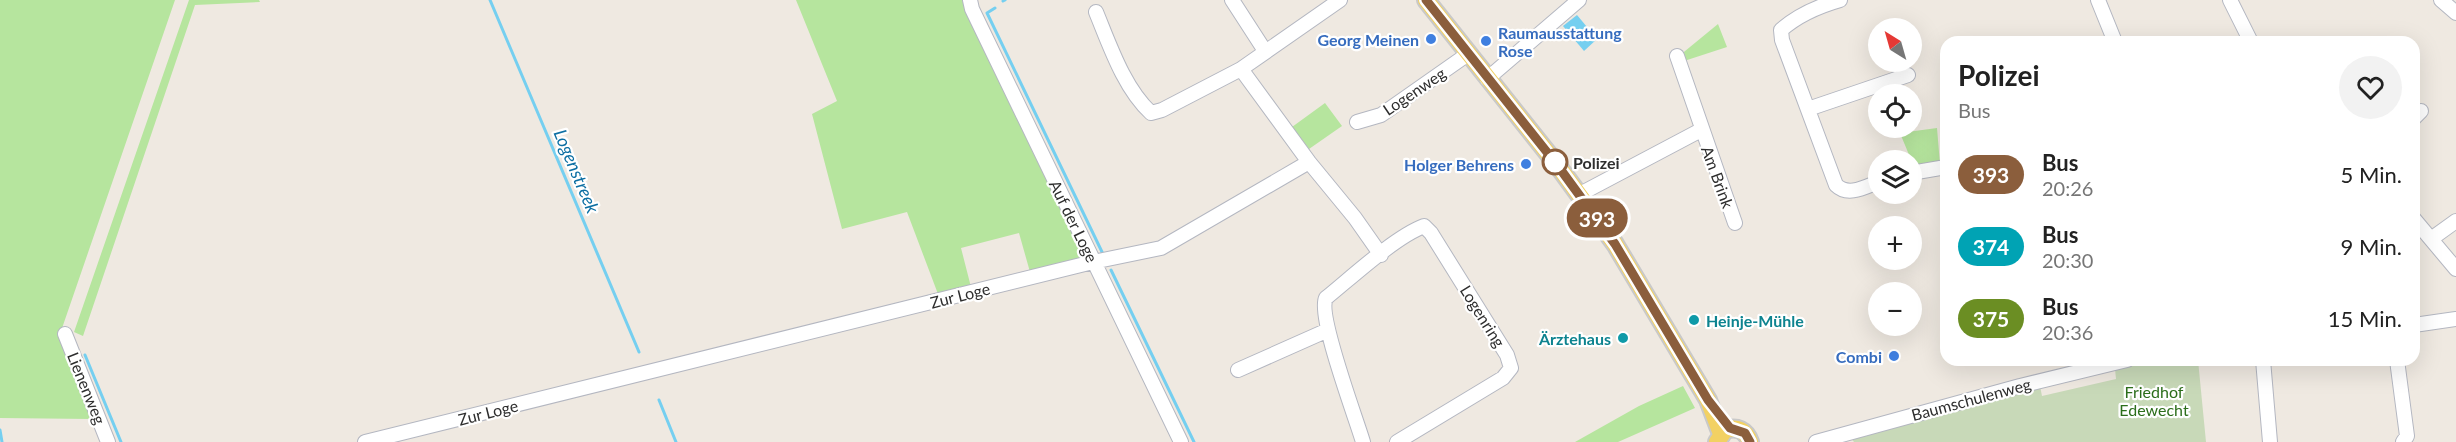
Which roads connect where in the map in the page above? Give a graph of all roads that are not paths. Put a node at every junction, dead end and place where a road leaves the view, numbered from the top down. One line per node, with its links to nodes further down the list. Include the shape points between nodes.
1 (970, 0): 33 (street, Auf der Loge)
2 (1232, 0): 14 (street)
3 (1340, 0): 14 (street)
4 (1426, 0): 15 (main road)
5 (1579, 0): 19 (street)
6 (1840, 0): 20 (street, via 1820,6 1780,30)
7 (2098, 0): 12 (street)
8 (2230, 0): 13 (street)
9 (2441, 0): 11 (street)
10 (1096, 12): 17 (street, via 1135,94 1151,113)
11 (2456, 13)
12 (2113, 36)
13 (2248, 36)
14 (1265, 51): 17 (street)
15 (1468, 54): 19 (main road); 21 (street, Logenweg, via 1381,115)
16 (1677, 56): 22 (street, Am Brink)
17 (1241, 69): 23 (street)
18 (1908, 75): 20 (street)
19 (1487, 79): 27 (main road)
20 (1808, 109): 26 (street, via 1836,186 1851,192)
21 (1358, 122)
22 (1701, 130): 27 (street, Am Brink); 29 (street, Am Brink)
23 (1309, 162): 32 (street); 33 (street, Zur Loge, via 1161,248)
24 (1940, 168): 25 (street)
25 (1922, 171)
26 (1868, 186)
27 (1580, 194): 43 (main road, via 1637,278 1708,400)
28 (2456, 221): 31 (street)
29 (1735, 223)
30 (2420, 226): 31 (street)
31 (2431, 239): 34 (street)
32 (1381, 255): 37 (street, Logenring, via 1326,298 1323,304); 48 (street, Logenring, via 1424,225 1507,355 1511,368 1503,378)
33 (1093, 262): 45 (street, Zur Loge); 46 (street, Auf der Loge)
34 (2456, 269)
35 (2456, 319): 36 (street)
36 (2420, 324)
37 (1328, 330): 42 (street); 47 (street, Logenring)
38 (65, 334): 44 (street, Lienenweg)
39 (2077, 366): 50 (street, Baumschulenweg)
40 (2264, 366): 51 (street)
41 (2398, 366): 52 (street, via 2407,436)
42 (1238, 370)
43 (1723, 435): 49 (main road, via 1745,433)
44 (108, 442)
45 (365, 442)
46 (1180, 442)
47 (1363, 442)
48 (1397, 442)
49 (1750, 442)
50 (1816, 442)
51 (2270, 442)
52 (2403, 442)

